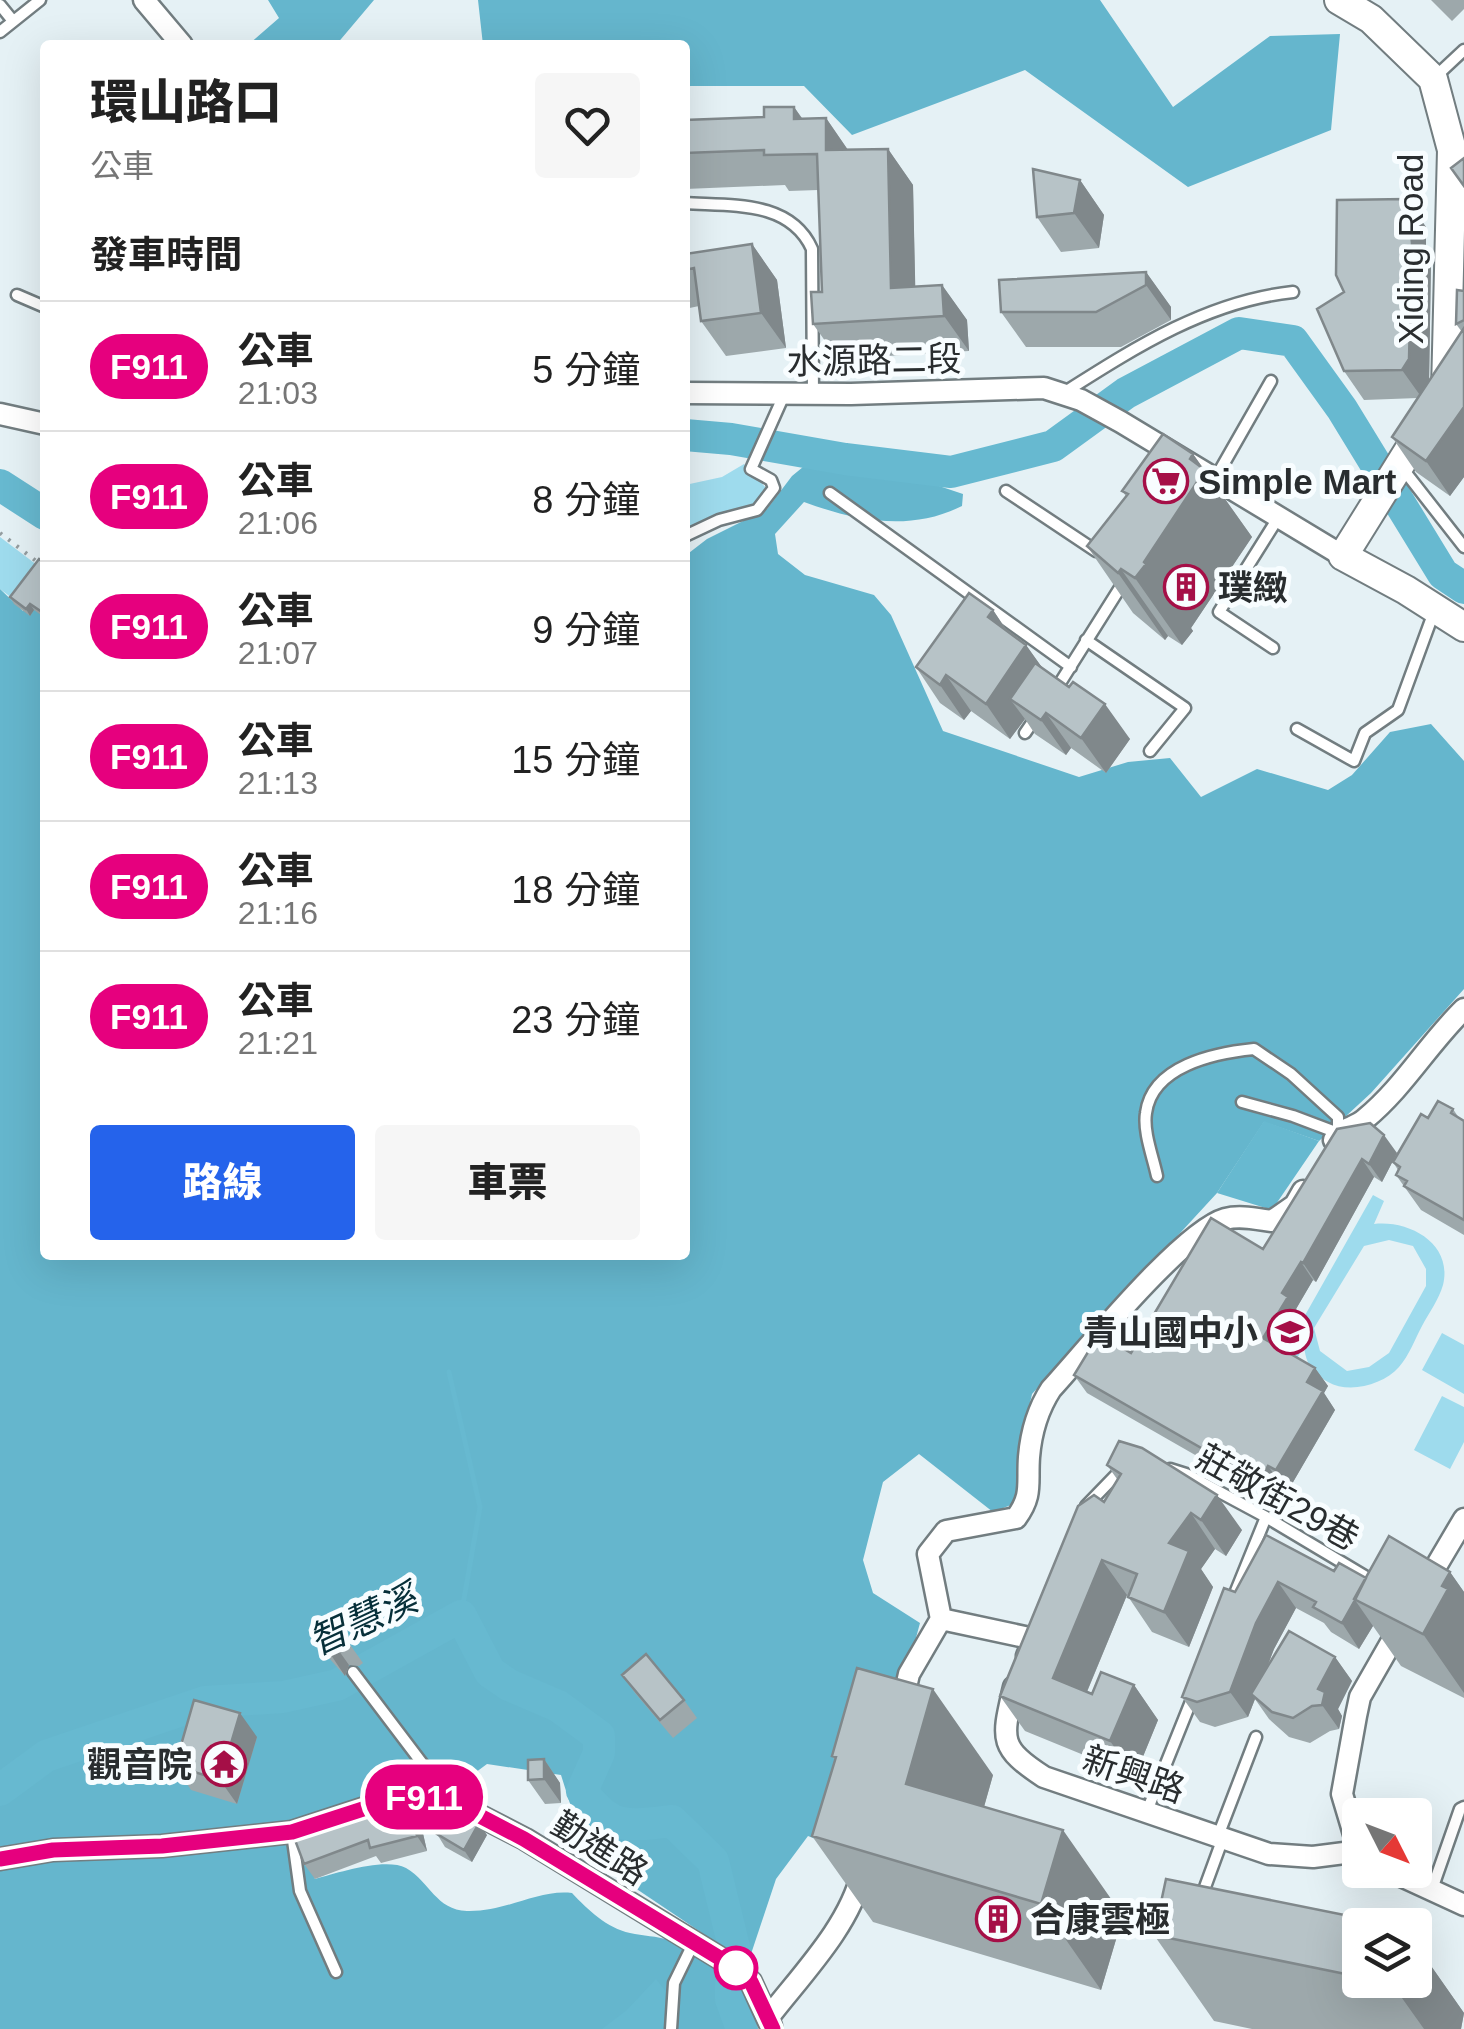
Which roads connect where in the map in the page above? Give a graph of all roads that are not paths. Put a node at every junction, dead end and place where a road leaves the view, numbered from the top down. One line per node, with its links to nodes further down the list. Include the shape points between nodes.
1 (40, 0): 6 (lane)
2 (144, 0): 8 (street)
3 (1339, 0): 5 (street)
4 (0, 5): 6 (lane)
5 (1367, 10): 10 (street)
6 (14, 21): 7 (lane)
7 (0, 32)
8 (178, 40)
9 (1464, 50): 10 (lane)
10 (1433, 79): 12 (street, Xiding Road, via 1452,150)
11 (690, 202): 19 (lane, via 764,208 804,231 812,248)
12 (1456, 249): 23 (street, Xiding Road, via 1451,387)
13 (1293, 292): 20 (lane, via 1216,309 1132,350)
14 (17, 295): 15 (lane)
15 (40, 305)
16 (1271, 381): 24 (lane)
17 (690, 393): 18 (street, 水源路二段)
18 (784, 395): 19 (street, 水源路二段); 29 (lane, via 752,469 774,488 757,510)
19 (813, 395): 20 (street, 水源路二段, via 1044,388)
20 (1073, 396): 24 (street)
21 (0, 414): 22 (street)
22 (40, 423)
23 (1392, 476): 28 (lane); 32 (street, Xiding Road)
24 (1203, 480): 27 (street)
25 (1006, 491): 35 (lane, via 1119,570)
26 (830, 493): 37 (lane)
27 (1278, 517): 32 (street); 36 (lane, via 1219,612)
28 (1449, 530): 30 (lane); 31 (lane)
29 (690, 534)
30 (1464, 535)
31 (1464, 546)
32 (1343, 556): 33 (street)
33 (1436, 608): 34 (street); 38 (lane, via 1398,710 1365,734 1354,761)
34 (1464, 627)
35 (1086, 640): 37 (lane); 40 (lane, via 1185,708)
36 (1272, 648)
37 (1072, 667): 39 (lane)
38 (1297, 728)
39 (1025, 733)
40 (1150, 751)
41 (1464, 1009): 43 (street, via 1395,1093)
42 (1242, 1102): 43 (lane)
43 (1338, 1133): 44 (lane, via 1338,1118 1291,1074 1254,1049 1219,1052 1153,1089 1145,1116); 52 (street, via 1295,1205 1272,1221 1222,1220 1187,1241 1051,1389 1039,1408 1029,1453 1029,1501 1016,1518 946,1531 928,1554)
44 (1157, 1176)
45 (1153, 1464): 47 (lane, 莊敬街29巷)
46 (1135, 1469): 48 (lane, via 1117,1474)
47 (1266, 1517): 50 (lane, 莊敬街29巷); 51 (lane)
48 (1078, 1519)
49 (1464, 1519): 57 (street, via 1360,1697)
50 (1396, 1595)
51 (1229, 1609)
52 (941, 1619): 55 (street, via 908,1674); 60 (street, 新興路, via 1037,1630 1013,1689 1005,1736 1016,1759 1044,1777)
53 (353, 1672): 58 (lane)
54 (1199, 1682): 60 (lane)
55 (897, 1726)
56 (1256, 1737): 62 (lane)
57 (1343, 1798)
58 (446, 1800): 61 (street, 勤進路, via 400,1797); 70 (street, 勤進路)
59 (1464, 1807): 67 (lane)
60 (1147, 1811): 62 (street, 新興路)
61 (292, 1832): 65 (street, 勤進路); 71 (lane, via 300,1891)
62 (1220, 1837): 64 (street, 新興路, via 1270,1854); 69 (lane)
63 (868, 1848): 72 (street, via 859,1885 834,1932)
64 (1342, 1853)
65 (0, 1859)
66 (1423, 1888): 67 (street)
67 (1431, 1892): 68 (street)
68 (1464, 1905)
69 (1196, 1914)
70 (695, 1941): 72 (street, 勤進路, via 751,1982); 73 (lane, via 674,1984)
71 (336, 1972)
72 (770, 2023)
73 (671, 2029)

